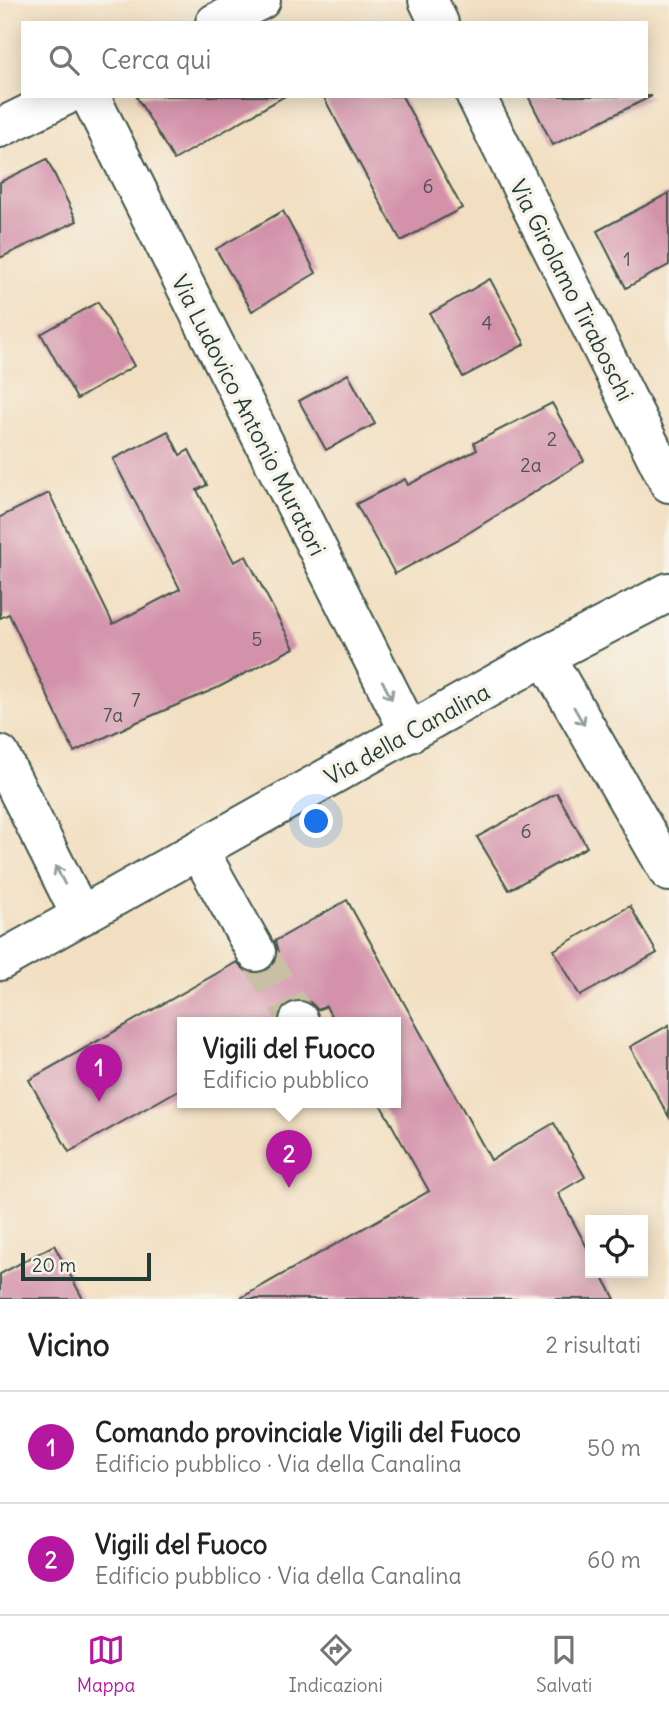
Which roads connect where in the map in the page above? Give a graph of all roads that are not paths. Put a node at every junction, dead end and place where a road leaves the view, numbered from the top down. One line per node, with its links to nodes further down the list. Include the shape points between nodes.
1 (261, 0): 3 (street)
2 (428, 0): 4 (street)
3 (219, 21)
4 (438, 21)
5 (61, 98): 8 (street)
6 (91, 98): 12 (street, Via Ludovico Antonio Muratori, one-way to 12)
7 (477, 98): 9 (street, Via Girolamo Tiraboschi)
8 (0, 128)
9 (669, 483)
10 (669, 592): 11 (street, Via della Canalina)
11 (545, 656): 12 (street, Via della Canalina); 15 (street, one-way to 15)
12 (410, 733): 14 (street, Via della Canalina)
13 (0, 755): 16 (street, one-way to 13)
14 (199, 850): 16 (street, Via della Canalina); 17 (street)
15 (669, 872)
16 (81, 916): 18 (street, Via della Canalina)
17 (256, 951)
18 (0, 961)

